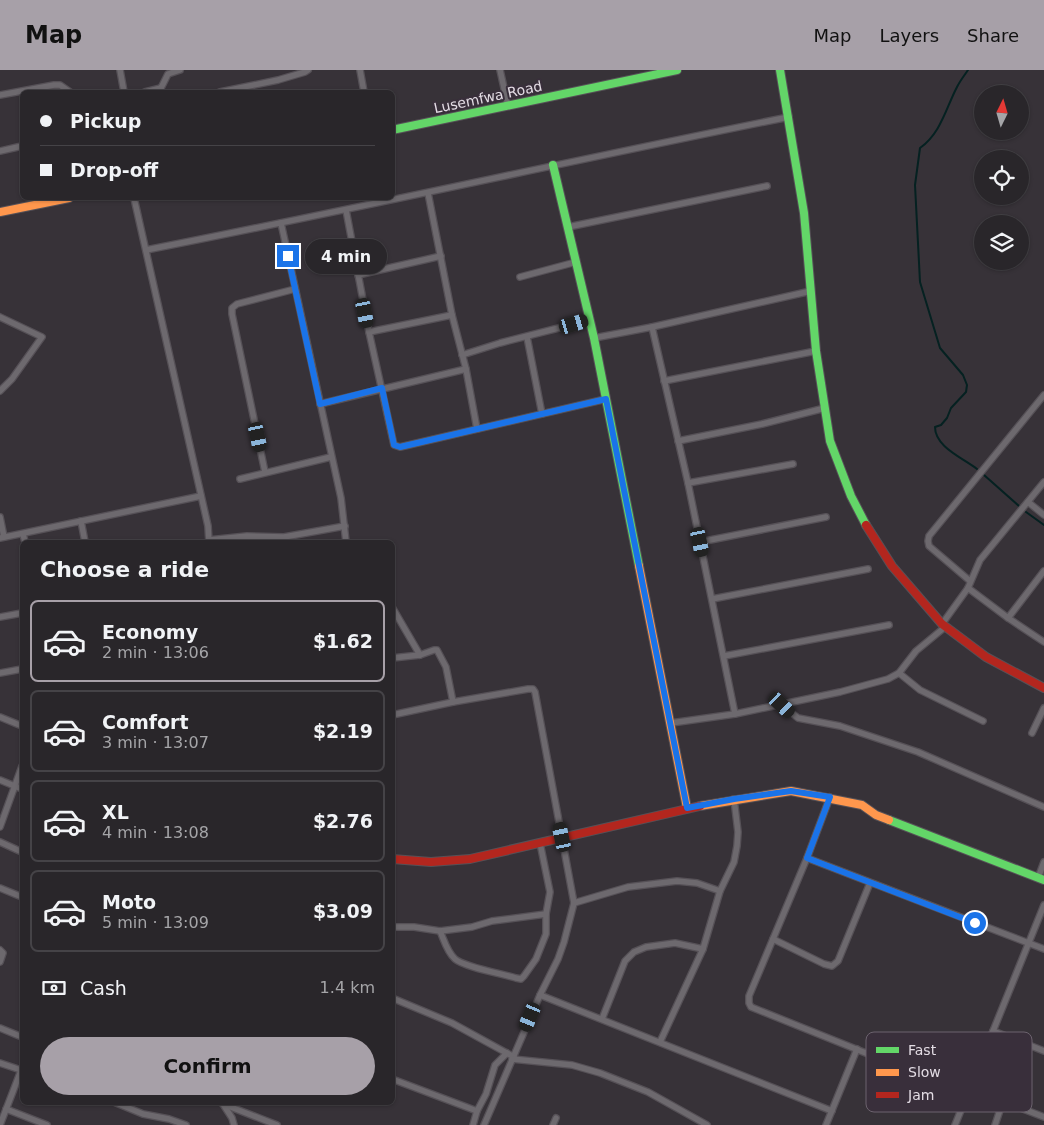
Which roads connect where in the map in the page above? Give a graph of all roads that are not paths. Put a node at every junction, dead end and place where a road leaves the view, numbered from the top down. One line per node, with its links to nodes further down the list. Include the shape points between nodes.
1 (120, 70): 10 (street)
2 (180, 70): 11 (street, via 168,74)
3 (308, 70): 12 (street)
4 (360, 70): 13 (street)
5 (500, 70): 16 (street)
6 (677, 70): 16 (street, Lusemfwa Road)
7 (780, 70): 17 (street)
8 (25, 90): 9 (street, via 54,84)
9 (67, 90)
10 (124, 90)
11 (163, 90)
12 (230, 90)
13 (364, 90)
14 (20, 91): 15 (street)
15 (0, 95)
16 (508, 106): 18 (street, Lusemfwa Road)
17 (789, 117): 21 (street); 38 (street, via 804,213)
18 (395, 129)
19 (20, 146): 20 (street)
20 (0, 150)
21 (553, 165): 23 (street); 31 (street)
22 (767, 186): 31 (street)
23 (428, 193): 27 (street); 33 (street)
24 (59, 200): 29 (street)
25 (134, 200): 32 (street)
26 (394, 200): 28 (street)
27 (395, 200)
28 (346, 210): 30 (street); 35 (street)
29 (0, 212)
30 (281, 223): 32 (street); 37 (street)
31 (568, 227): 34 (street)
32 (146, 250): 65 (street)
33 (441, 256): 35 (street); 39 (street)
34 (576, 262): 36 (street); 41 (street)
35 (358, 276): 43 (street)
36 (520, 277)
37 (295, 290): 54 (street); 61 (street, via 232,308)
38 (811, 291): 42 (street); 46 (street)
39 (452, 315): 43 (street); 47 (street)
40 (0, 317): 51 (street, via 42,338)
41 (590, 320): 44 (street); 45 (street)
42 (652, 327): 45 (street); 49 (street)
43 (369, 332): 50 (street)
44 (527, 337): 47 (street); 56 (street)
45 (594, 338): 53 (street)
46 (816, 351): 49 (street); 55 (street)
47 (462, 355): 48 (street)
48 (466, 369): 50 (street); 57 (street)
49 (664, 381): 58 (street)
50 (382, 388): 54 (street); 57 (street, via 394,445 400,447)
51 (0, 391)
52 (1044, 396): 83 (street, via 929,536 929,546)
53 (606, 399): 56 (street); 106 (street)
54 (320, 404): 59 (street)
55 (825, 408): 58 (street); 90 (street, via 830,441 862,520 892,566)
56 (542, 414): 57 (street)
57 (477, 429)
58 (678, 441): 64 (street)
59 (331, 457): 61 (street); 71 (street)
60 (793, 464): 64 (street)
61 (265, 472): 62 (street)
62 (240, 478)
63 (1044, 482): 66 (street)
64 (688, 483): 80 (street)
65 (201, 496): 70 (street); 76 (street)
66 (1028, 502): 67 (street); 83 (street, via 980,560)
67 (1044, 515)
68 (0, 517): 73 (street)
69 (826, 517): 80 (street)
70 (81, 521): 72 (street); 75 (street)
71 (345, 526): 78 (street); 79 (street)
72 (23, 534): 73 (street); 74 (street)
73 (2, 537)
74 (24, 540)
75 (85, 540)
76 (209, 540)
77 (217, 540): 78 (street, via 247,536)
78 (284, 540)
79 (346, 540)
80 (700, 542): 84 (street)
81 (868, 569): 84 (street)
82 (1043, 576): 88 (street)
83 (969, 585): 88 (street); 90 (street)
84 (712, 600): 93 (street)
85 (395, 612): 92 (street)
86 (20, 613): 87 (street)
87 (0, 617)
88 (1008, 618): 91 (street)
89 (889, 625): 93 (street)
90 (943, 625): 97 (street); 98 (street, via 986,657)
91 (1044, 642)
92 (420, 655): 94 (street); 99 (street, via 434,650 440,653)
93 (724, 656): 103 (street)
94 (395, 658)
95 (20, 669): 96 (street)
96 (0, 673)
97 (899, 673): 100 (street, via 878,683); 105 (street, via 920,690)
98 (1044, 688)
99 (454, 702): 102 (street); 118 (street, via 528,689 535,692)
100 (782, 705): 103 (street); 115 (street, via 798,718 840,726 931,757)
101 (1044, 708): 108 (street)
102 (395, 714)
103 (735, 714): 106 (street)
104 (0, 717): 107 (street)
105 (984, 721)
106 (671, 723): 116 (street)
107 (20, 725)
108 (1032, 733)
109 (20, 772): 111 (street)
110 (0, 780): 111 (street)
111 (15, 786): 112 (street); 117 (street)
112 (20, 788)
113 (830, 797): 114 (street, via 791,791); 122 (street); 125 (street, via 862,805 876,815)
114 (734, 799): 116 (street); 128 (street, via 737,846 734,862)
115 (1044, 807)
116 (687, 808): 118 (street)
117 (0, 827)
118 (562, 837): 120 (street); 130 (street)
119 (0, 842): 121 (street)
120 (540, 843): 123 (street, via 470,859 443,862); 132 (street, via 550,892)
121 (20, 851)
122 (807, 858): 126 (street); 135 (street)
123 (395, 859)
124 (1044, 862): 125 (street)
125 (1041, 879)
126 (870, 883): 135 (street, via 838,961 832,966); 136 (street)
127 (0, 888): 129 (street)
128 (720, 891): 130 (street, via 697,883 677,881 628,888); 137 (street)
129 (20, 896)
130 (574, 903): 141 (street, via 558,959)
131 (1044, 904): 136 (street)
132 (546, 914): 134 (street); 134 (street, via 546,934 536,959 521,979 456,960)
133 (395, 927): 134 (street)
134 (440, 931)
135 (773, 939): 149 (street, via 749,996 752,1007)
136 (1028, 943): 138 (street); 145 (street)
137 (703, 949): 143 (street, via 675,942 634,952 626,961); 147 (street)
138 (1044, 949)
139 (0, 950): 140 (street, via 3,953)
140 (0, 962)
141 (540, 995): 143 (street); 153 (street)
142 (395, 999): 151 (street, via 452,1023)
143 (602, 1019): 147 (street)
144 (0, 1028): 146 (street)
145 (993, 1031)
146 (20, 1036)
147 (660, 1042): 163 (street)
148 (1032, 1046): 150 (street)
149 (857, 1050): 152 (street); 163 (street)
150 (1044, 1051)
151 (507, 1053): 153 (street); 162 (street, via 495,1065)
152 (866, 1053)
153 (513, 1058): 175 (street); 177 (street, via 600,1072 648,1092)
154 (0, 1063): 155 (street)
155 (20, 1068)
156 (20, 1074): 161 (street)
157 (395, 1080): 162 (street)
158 (121, 1105): 171 (street)
159 (224, 1105): 172 (street)
160 (228, 1105): 173 (street)
161 (6, 1110): 169 (street); 170 (street)
162 (477, 1111): 174 (street)
163 (832, 1111): 178 (street)
164 (961, 1112): 179 (street)
165 (999, 1112): 180 (street)
166 (1031, 1112): 167 (street)
167 (1044, 1117)
168 (556, 1118): 176 (street)
169 (0, 1125)
170 (47, 1125)
171 (186, 1125)
172 (234, 1125)
173 (277, 1125)
174 (473, 1125)
175 (484, 1125)
176 (553, 1125)
177 (707, 1125)
178 (826, 1125)
179 (955, 1125)
180 (995, 1125)

